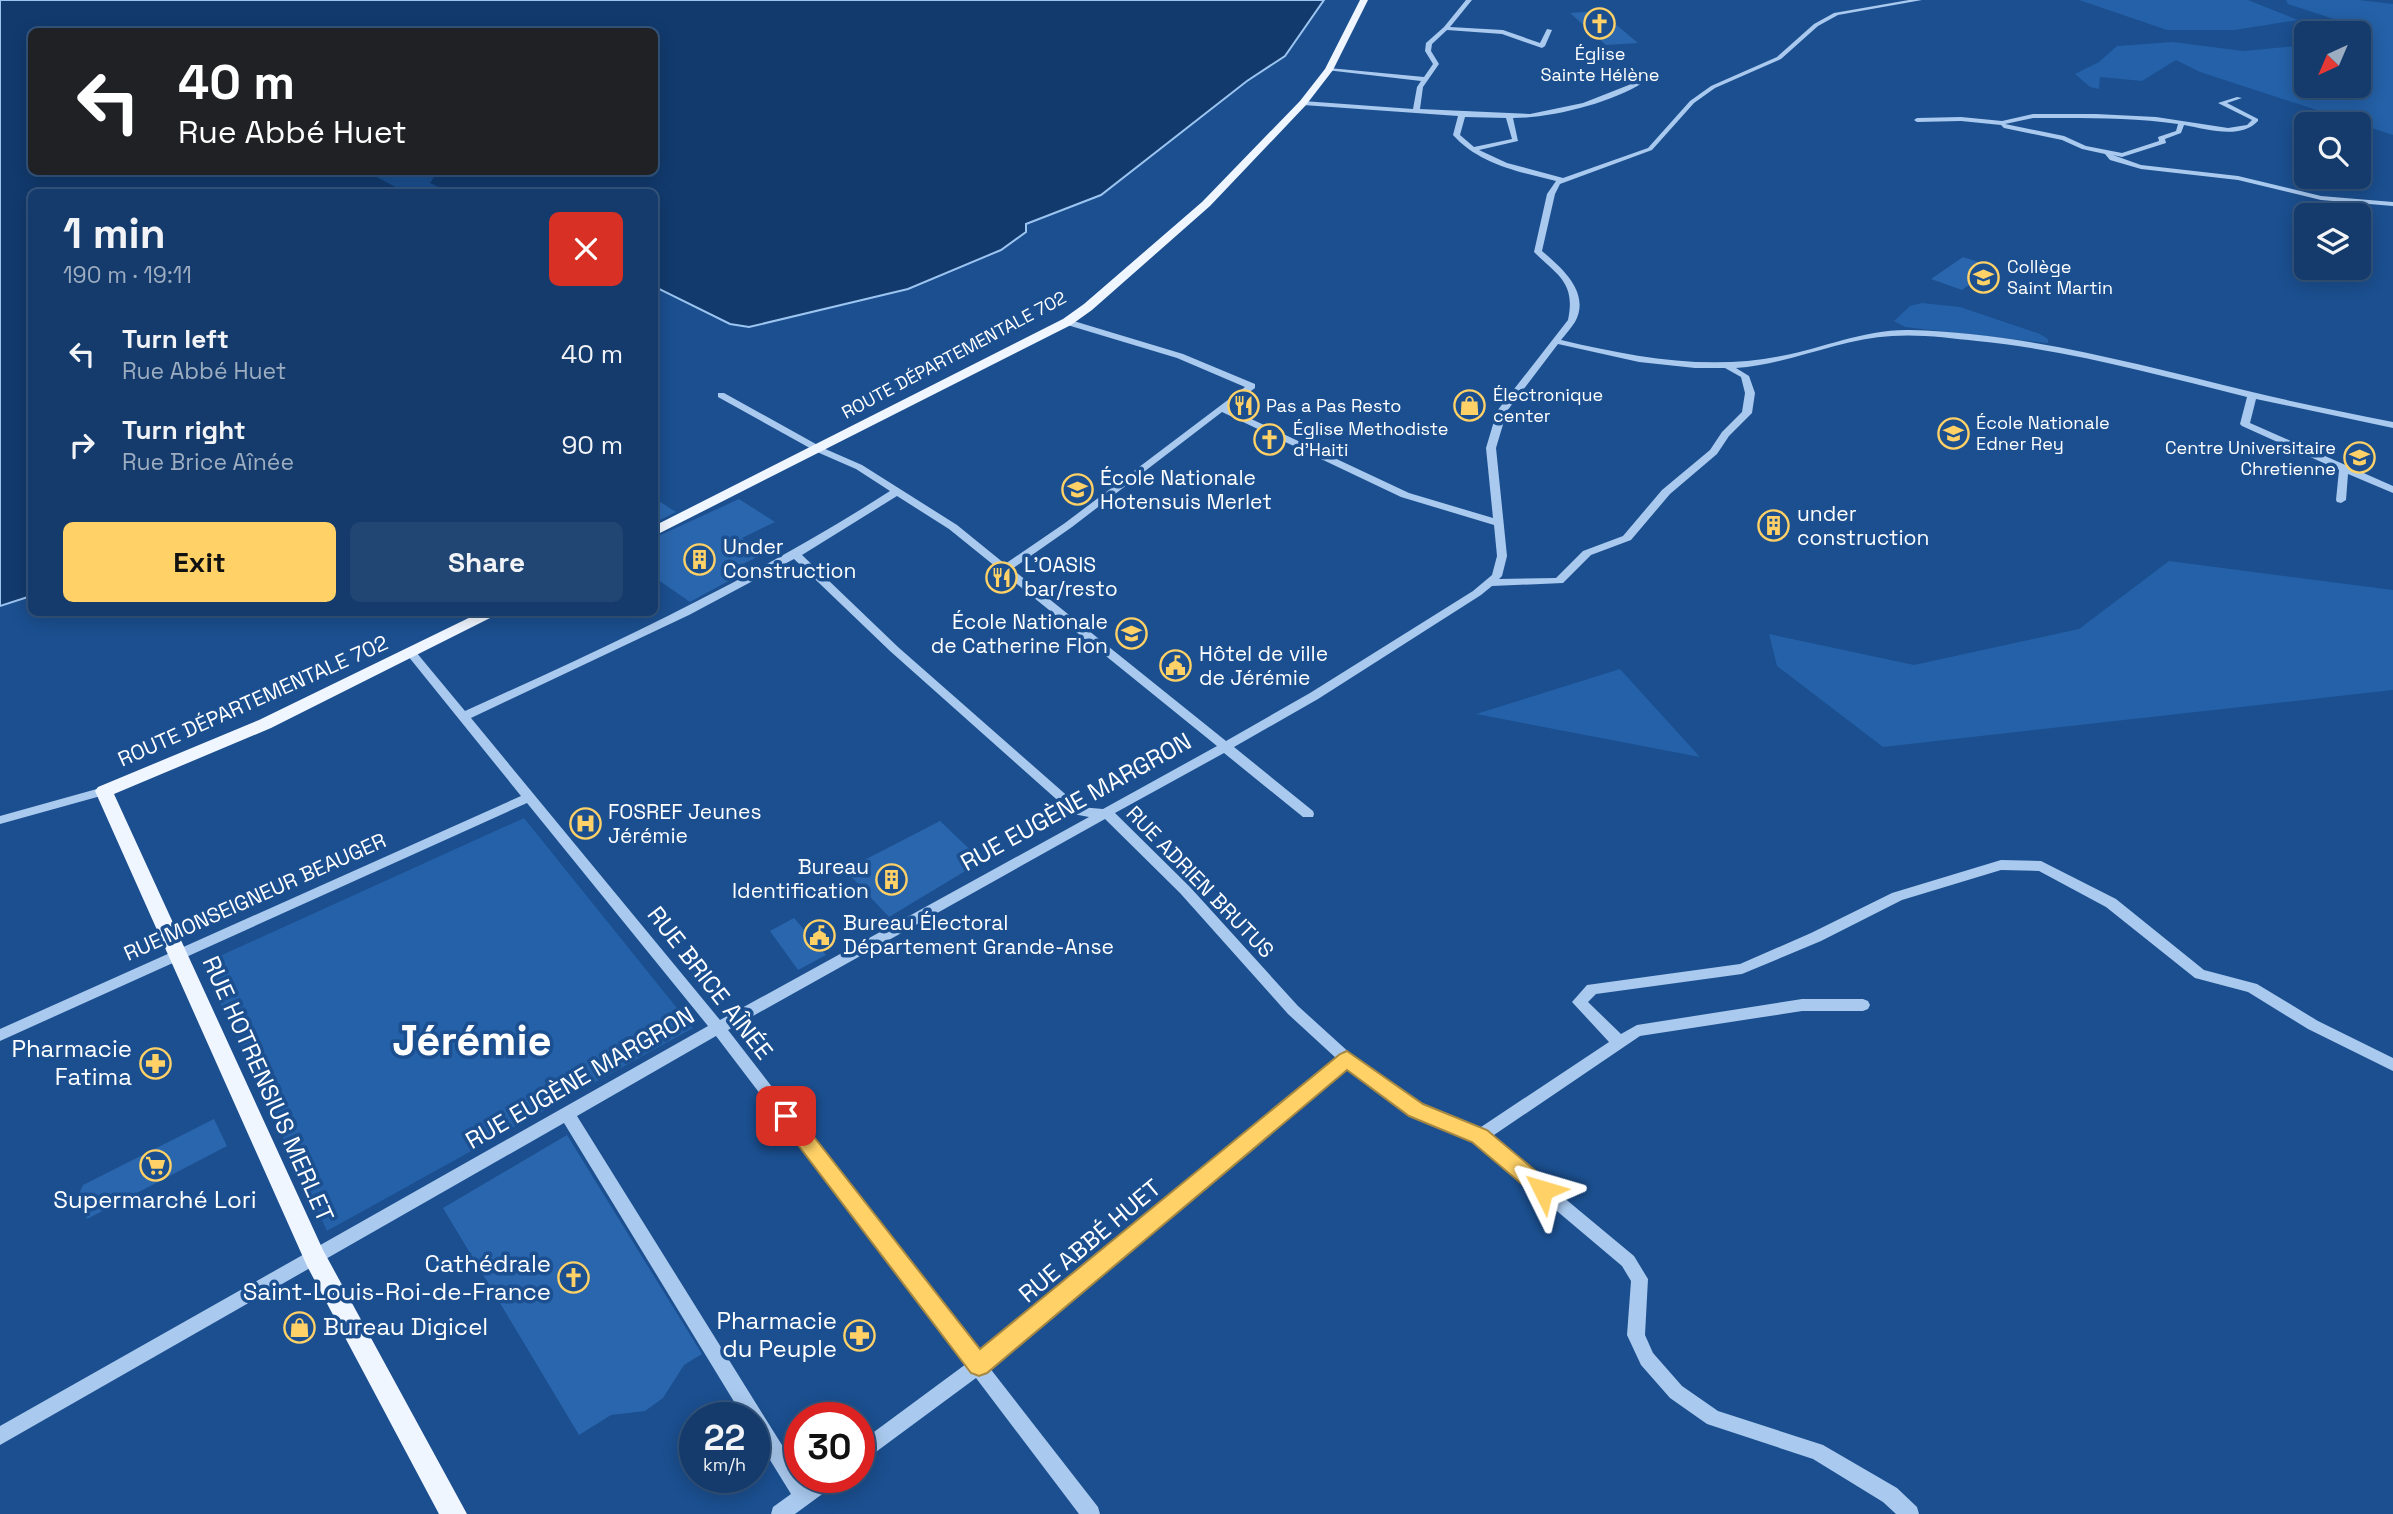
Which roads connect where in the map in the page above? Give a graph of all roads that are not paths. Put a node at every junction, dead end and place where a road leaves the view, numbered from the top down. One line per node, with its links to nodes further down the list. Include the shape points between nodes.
1 (1364, 0): 6 (main road, ROUTE DÉPARTEMENTALE 702)
2 (1469, 0): 4 (street)
3 (1919, 0): 19 (street, via 1836,14 1816,25 1779,58 1713,87 1692,102 1650,149)
4 (1446, 28): 5 (street, via 1503,32 1541,46); 7 (street, via 1429,43 1436,64)
5 (1549, 30)
6 (1329, 70): 7 (street); 10 (main road, ROUTE DÉPARTEMENTALE 702)
7 (1425, 79): 11 (street)
8 (1641, 82): 13 (street, via 1585,105)
9 (2239, 98): 16 (street, via 2221,103 2252,115 2256,120 2249,127 2228,130)
10 (1303, 103): 11 (street); 21 (main road, ROUTE DÉPARTEMENTALE 702, via 1206,204)
11 (1416, 111): 12 (street)
12 (1462, 115): 13 (street); 17 (street, via 1456,135)
13 (1509, 117): 17 (street, via 1516,140)
14 (1917, 120): 15 (street)
15 (1997, 122): 16 (street, via 2034,116 2096,116); 18 (street)
16 (2181, 125): 18 (street, via 2179,132 2160,138 2164,142 2122,155)
17 (1473, 149): 19 (street)
18 (2108, 153): 20 (street, via 2112,159 2141,167 2238,178 2320,198)
19 (1562, 180): 22 (street, via 1551,194 1538,252 1568,280 1577,303 1572,320)
20 (2393, 204)
21 (1067, 322): 26 (street, via 1180,356 1252,386); 28 (main road, ROUTE DÉPARTEMENTALE 702)
22 (1555, 341): 23 (street, via 1634,360); 33 (street, via 1502,411 1491,448)
23 (1725, 365): 25 (street, via 1781,359 1873,333 1911,333 2039,345); 37 (street, via 1745,376 1750,393 1747,413 1714,452 1666,492 1627,538 1587,553 1559,581)
24 (721, 395): 28 (street)
25 (2252, 395): 27 (street); 29 (street, via 2245,424)
26 (1221, 408): 33 (street, via 1405,495); 36 (street, via 1067,528)
27 (2393, 425)
28 (820, 450): 31 (street); 34 (main road, ROUTE DÉPARTEMENTALE 702)
29 (2344, 469): 30 (street); 32 (street)
30 (2393, 490)
31 (898, 491): 35 (street); 36 (street)
32 (2341, 500)
33 (1499, 523): 37 (street, via 1502,556 1497,576)
34 (658, 530)
35 (797, 556): 40 (street); 44 (street, RUE ADRIEN BRUTUS, via 1077,811)
36 (1005, 569): 41 (street)
37 (1489, 583): 41 (street, RUE EUGÈNE MARGRON, via 1314,696)
38 (487, 616): 39 (main road, ROUTE DÉPARTEMENTALE 702)
39 (412, 654): 40 (street, RUE BRICE AÎNÉE); 42 (main road, ROUTE DÉPARTEMENTALE 702, via 257,727)
40 (463, 718): 43 (street, RUE BRICE AÎNÉE)
41 (1224, 747): 44 (street, RUE EUGÈNE MARGRON); 45 (street)
42 (104, 791): 46 (street); 47 (main road, RUE HOTRENSIUS MERLET)
43 (528, 798): 47 (street, RUE MONSEIGNEUR BEAUGER); 49 (street, RUE BRICE AÎNÉE)
44 (1108, 814): 49 (street, RUE EUGÈNE MARGRON); 52 (street, RUE ADRIEN BRUTUS, via 1185,890 1293,1010)
45 (1308, 814)
46 (0, 820)
47 (178, 954): 50 (street, RUE MONSEIGNEUR BEAUGER); 56 (main road, RUE HOTRENSIUS MERLET)
48 (1863, 1004): 51 (street, via 1802,1005 1637,1031)
49 (718, 1028): 54 (street, RUE EUGÈNE MARGRON); 57 (street, RUE BRICE AÎNÉE)
50 (0, 1035)
51 (1620, 1042): 53 (street, via 1579,1002 1592,989 1742,968 1897,896 2001,865 2040,866 2111,903 2200,974 2252,988); 55 (street)
52 (1347, 1059): 55 (street, via 1416,1110); 57 (street, RUE ABBÉ HUET)
53 (2393, 1065)
54 (567, 1114): 56 (street, RUE EUGÈNE MARGRON); 61 (street)
55 (1479, 1136): 65 (street, via 1628,1261 1640,1279 1636,1335 1647,1359 1676,1392 1713,1418 1817,1451 1890,1495)
56 (315, 1258): 58 (street, RUE EUGÈNE MARGRON); 62 (main road, RUE HOTRENSIUS MERLET)
57 (979, 1365): 59 (street, RUE ABBÉ HUET); 64 (street, RUE BRICE AÎNÉE)
58 (0, 1436)
59 (875, 1442)
60 (807, 1493): 61 (street)
61 (803, 1496): 63 (street)
62 (454, 1514)
63 (780, 1514)
64 (1091, 1514)
65 (1910, 1514)

